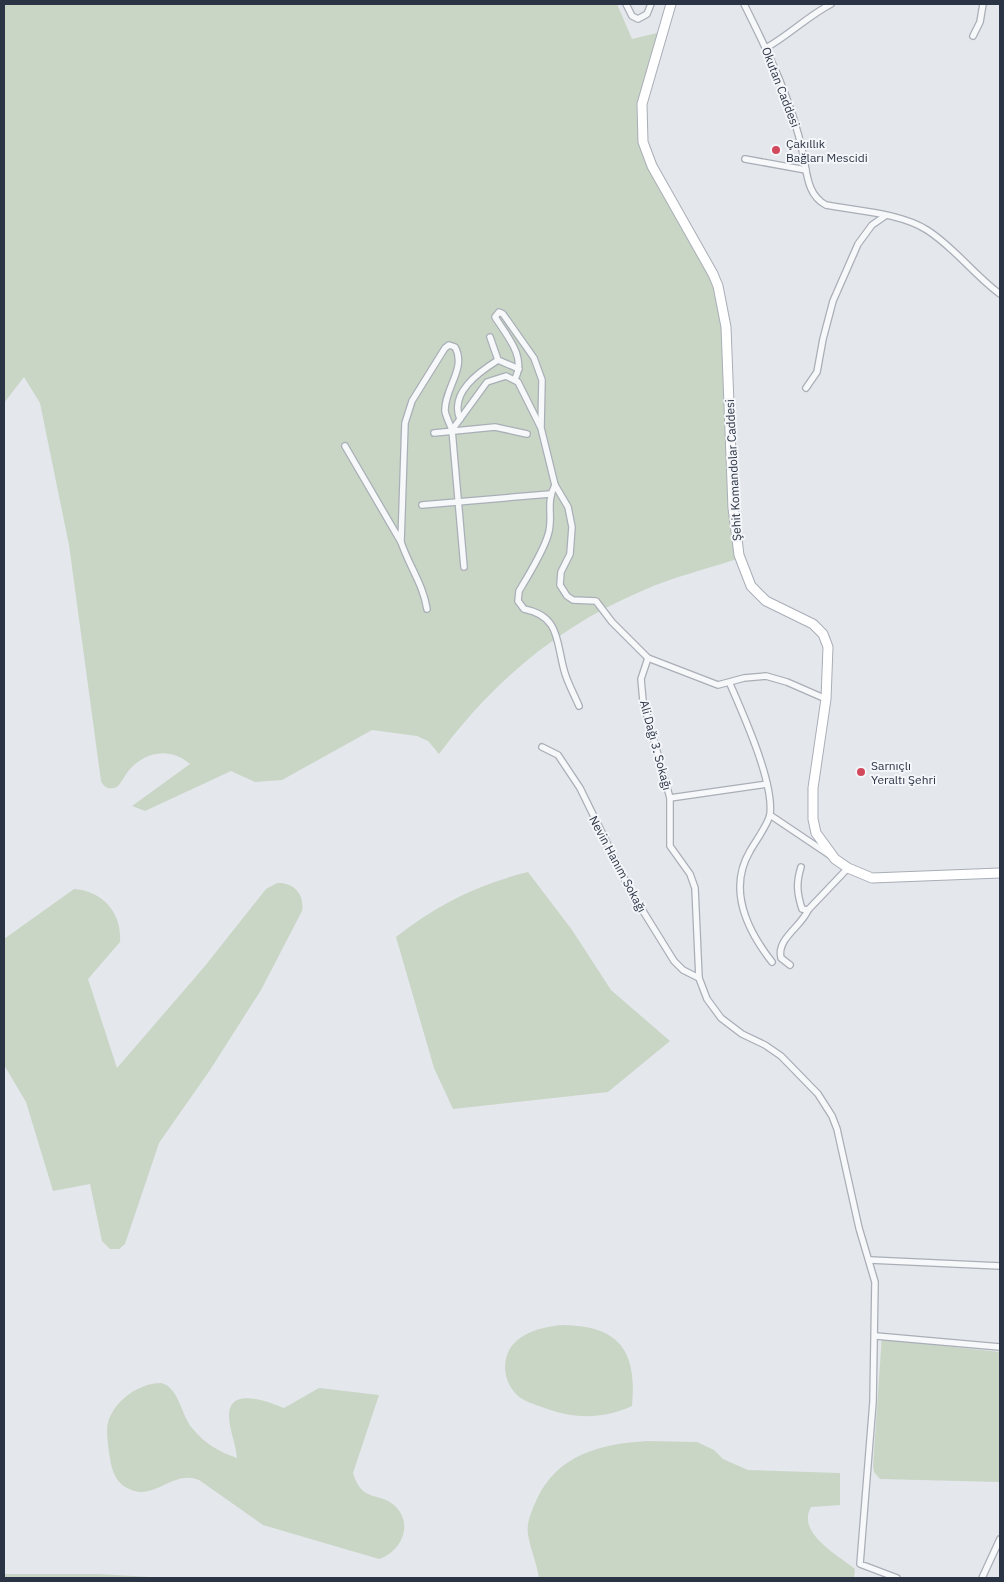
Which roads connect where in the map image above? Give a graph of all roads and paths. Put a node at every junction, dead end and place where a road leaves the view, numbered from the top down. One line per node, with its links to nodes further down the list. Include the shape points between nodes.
1 (626, 4): 2 (street, via 632,16 638,19 648,14)
2 (651, 4)
3 (671, 4): 33 (main road, Şehit Komandolar Caddesi, via 642,104 643,142 652,166 713,274 721,299 726,327 733,508 739,555 751,586 766,601 813,624 822,634 828,647)
4 (744, 4): 8 (street, Okutan Caddesi)
5 (831, 4): 8 (street)
6 (983, 4): 7 (street, via 980,22)
7 (973, 36)
8 (766, 48): 10 (street, Okutan Caddesi, via 792,111)
9 (745, 158): 10 (street)
10 (806, 170): 11 (street, Okutan Caddesi, via 810,188 821,202)
11 (886, 216): 12 (street, Okutan Caddesi, via 895,216 931,232); 17 (street, via 872,225 858,244 833,302 817,372)
12 (1000, 294)
13 (490, 337): 14 (street)
14 (498, 360): 15 (street); 18 (street, via 479,372 467,385 458,401)
15 (519, 370): 16 (street); 19 (street, via 517,355 495,317 496,313 503,314 534,358 542,380)
16 (515, 378): 18 (street, via 502,376 487,382); 19 (street)
17 (806, 388)
18 (460, 419): 20 (street)
19 (541, 428): 24 (street)
20 (452, 430): 21 (street); 22 (street, via 496,427); 26 (street); 28 (street, via 445,412 448,390 460,358 456,347 451,345 444,348 412,401 405,422)
21 (434, 432)
22 (527, 434)
23 (345, 446): 28 (street)
24 (555, 485): 25 (street); 31 (street, via 568,507 572,527 570,554 560,579 563,591 573,600 596,601)
25 (550, 494): 26 (street); 34 (street, via 548,535 519,592 518,601 524,610 544,616 552,624 564,671)
26 (458, 502): 27 (street); 29 (street)
27 (422, 505)
28 (402, 542): 30 (street, via 408,563 424,592)
29 (464, 566)
30 (426, 609)
31 (648, 658): 32 (street, via 718,685); 37 (street, Ali Dağı 3. Sokağı, via 641,679 642,701)
32 (730, 684): 33 (street, via 744,678 766,676); 36 (street, via 750,730)
33 (826, 699): 39 (main road, Şehit Komandolar Caddesi, via 813,788 813,819 823,844)
34 (579, 706)
35 (542, 747): 46 (street, Nevin Hanım Sokağı, via 558,755 580,788 630,890 674,961)
36 (767, 784): 37 (street); 38 (street)
37 (670, 798): 46 (street, Ali Dağı 3. Sokağı, via 670,846 690,874 695,888)
38 (770, 815): 39 (street); 44 (street, via 746,857 740,876 740,895 743,914 754,940)
39 (835, 859): 41 (main road, Şehit Komandolar Caddesi)
40 (801, 866): 43 (street, via 797,893 802,909)
41 (848, 868): 42 (main road, Şehit Komandolar Caddesi, via 872,878); 43 (street)
42 (1000, 873)
43 (808, 910): 45 (street, via 780,950 781,958)
44 (772, 962)
45 (790, 965)
46 (699, 978): 47 (street, Ali Dağı 3. Sokağı, via 707,999 721,1018 742,1034 773,1050 825,1104 837,1129 859,1228)
47 (870, 1260): 48 (street); 49 (street, Ali Dağı 3. Sokağı, via 875,1282)
48 (1000, 1266)
49 (876, 1336): 50 (street); 52 (street, Ali Dağı 3. Sokağı, via 860,1564)
50 (1000, 1347)
51 (1000, 1539): 53 (street)
52 (897, 1578)
53 (982, 1578)

